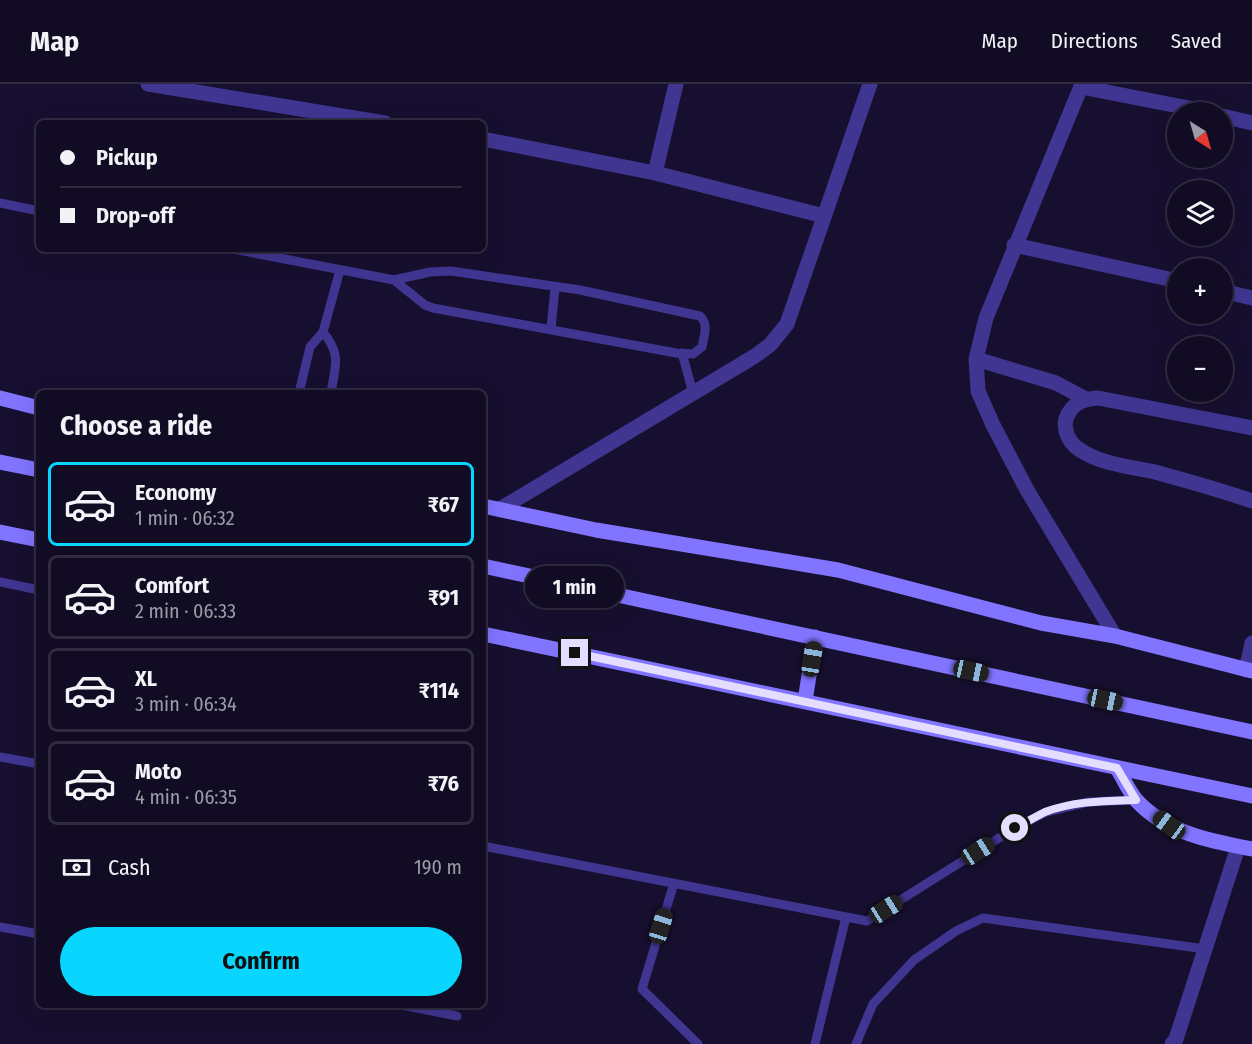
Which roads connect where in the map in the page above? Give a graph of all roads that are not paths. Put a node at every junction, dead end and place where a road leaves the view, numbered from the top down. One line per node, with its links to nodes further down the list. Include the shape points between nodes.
1 (148, 84): 7 (street)
2 (676, 84): 10 (street)
3 (870, 84): 13 (street)
4 (1082, 86): 5 (street); 14 (street)
5 (1167, 103)
6 (1233, 119): 8 (street)
7 (367, 120)
8 (1252, 123)
9 (486, 140): 10 (street)
10 (655, 172): 13 (street)
11 (0, 203): 12 (lane)
12 (36, 210)
13 (824, 216): 28 (street, via 780,336 756,356)
14 (1014, 245): 17 (street); 25 (street, via 986,318)
15 (248, 252): 16 (lane)
16 (340, 270): 18 (lane); 23 (lane)
17 (1167, 279)
18 (394, 280): 19 (lane, via 451,271); 22 (lane, via 433,308)
19 (555, 287): 22 (lane); 24 (lane, via 700,316 705,327 702,347 693,354)
20 (1233, 294): 21 (street)
21 (1252, 298)
22 (551, 329): 24 (lane)
23 (323, 332): 26 (lane, via 310,347); 27 (lane, via 335,350)
24 (682, 353): 28 (lane)
25 (976, 359): 30 (street, via 1056,383); 44 (street, via 978,391 993,425 1027,490)
26 (300, 390)
27 (331, 390)
28 (693, 393): 37 (street)
29 (0, 398): 31 (main road)
30 (1086, 399): 32 (street, via 1098,398); 35 (street, via 1077,403 1065,421 1068,438 1082,452)
31 (36, 407)
32 (1252, 428)
33 (0, 462): 34 (main road)
34 (36, 469)
35 (1252, 501)
36 (486, 507): 37 (main road)
37 (500, 509): 44 (main road, via 596,530 838,570 1041,622)
38 (0, 532): 39 (main road)
39 (36, 539)
40 (486, 567): 45 (main road)
41 (0, 582): 42 (lane)
42 (36, 589)
43 (486, 635): 48 (main road)
44 (1115, 636): 47 (main road)
45 (815, 638): 48 (main road); 49 (main road)
46 (1252, 643): 47 (street)
47 (1249, 671)
48 (805, 701): 52 (main road)
49 (1252, 732)
50 (0, 757): 51 (lane)
51 (36, 763)
52 (1117, 768): 53 (main road); 54 (main road)
53 (1252, 796)
54 (1136, 800): 56 (main road, via 1169,825 1206,841); 58 (lane, via 1088,802 1046,812 867,921)
55 (486, 847): 57 (lane)
56 (1245, 848): 61 (street)
57 (674, 884): 58 (lane); 64 (lane, via 642,989)
58 (846, 917): 65 (lane)
59 (0, 927): 60 (lane)
60 (36, 933)
61 (1205, 949): 66 (lane, via 983,918 914,960 873,1004); 67 (street)
62 (417, 1008): 63 (lane)
63 (458, 1016)
64 (698, 1044)
65 (815, 1044)
66 (856, 1044)
67 (1172, 1044)

